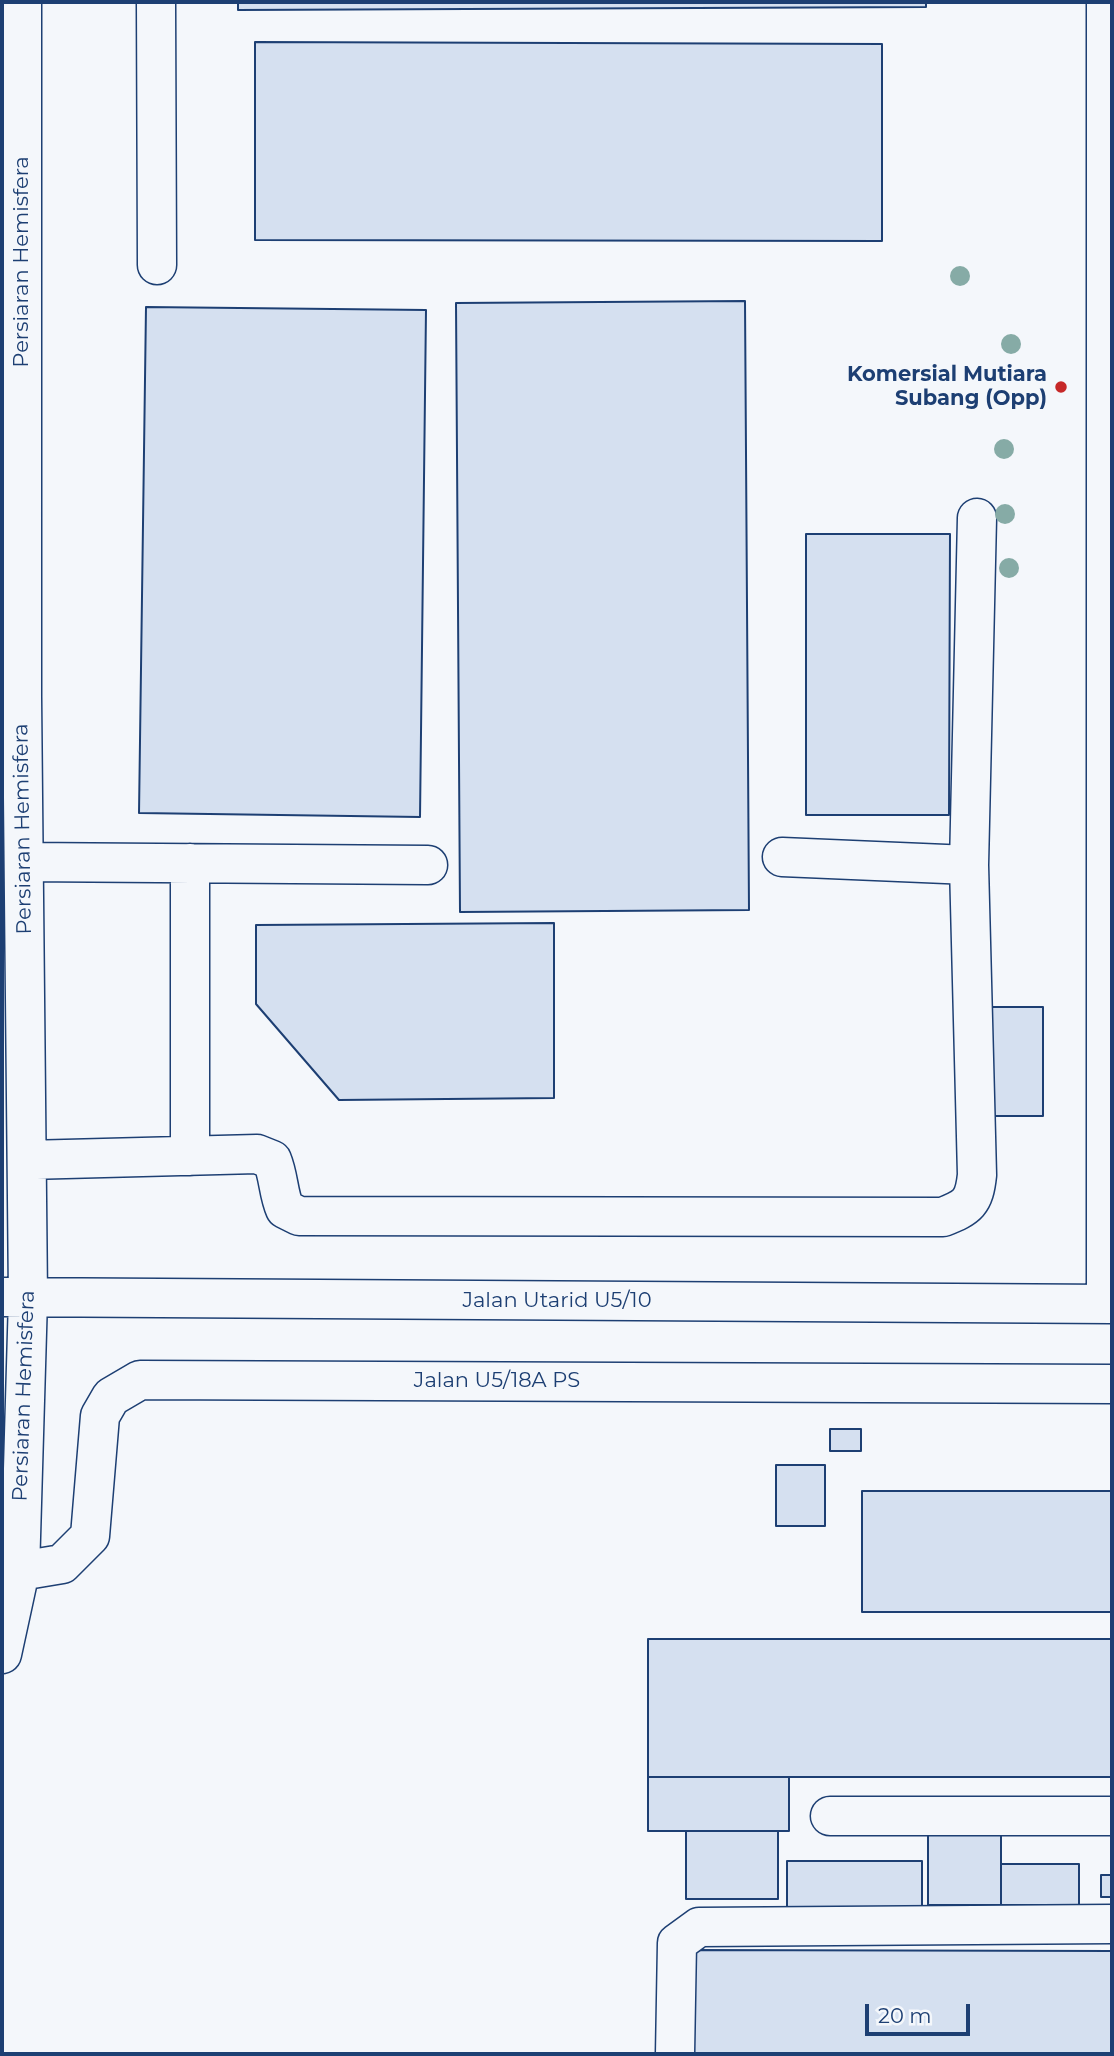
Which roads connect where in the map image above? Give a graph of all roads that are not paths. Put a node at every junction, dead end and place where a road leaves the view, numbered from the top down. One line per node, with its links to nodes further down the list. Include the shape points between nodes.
1 (22, 2): 7 (street, Persiaran Hemisfera)
2 (156, 2): 5 (street)
3 (1106, 2): 4 (street)
4 (1109, 177): 13 (street)
5 (157, 265)
6 (977, 518): 12 (street)
7 (12, 697): 9 (street, Persiaran Hemisfera)
8 (782, 857): 12 (street)
9 (24, 862): 10 (street); 15 (street, Persiaran Hemisfera)
10 (190, 863): 11 (street); 14 (street)
11 (428, 865)
12 (970, 865): 14 (street, via 977,1175 975,1195 964,1209 943,1217 299,1216 285,1209 272,1160 257,1154)
13 (1109, 904): 17 (street)
14 (190, 1156): 15 (street)
15 (27, 1160): 16 (street, Persiaran Hemisfera)
16 (15, 1298): 17 (street, Jalan Utarid U5/10); 19 (street, Persiaran Hemisfera)
17 (1109, 1304)
18 (1112, 1384): 19 (street, Jalan U5/18A PS, via 140,1380 111,1397 100,1416 90,1536 62,1564)
19 (20, 1572): 20 (street, Persiaran Hemisfera)
20 (2, 1654)
21 (830, 1816): 22 (street)
22 (1112, 1816)
23 (1112, 1924): 24 (street, via 699,1927 677,1943)
24 (675, 2054)

